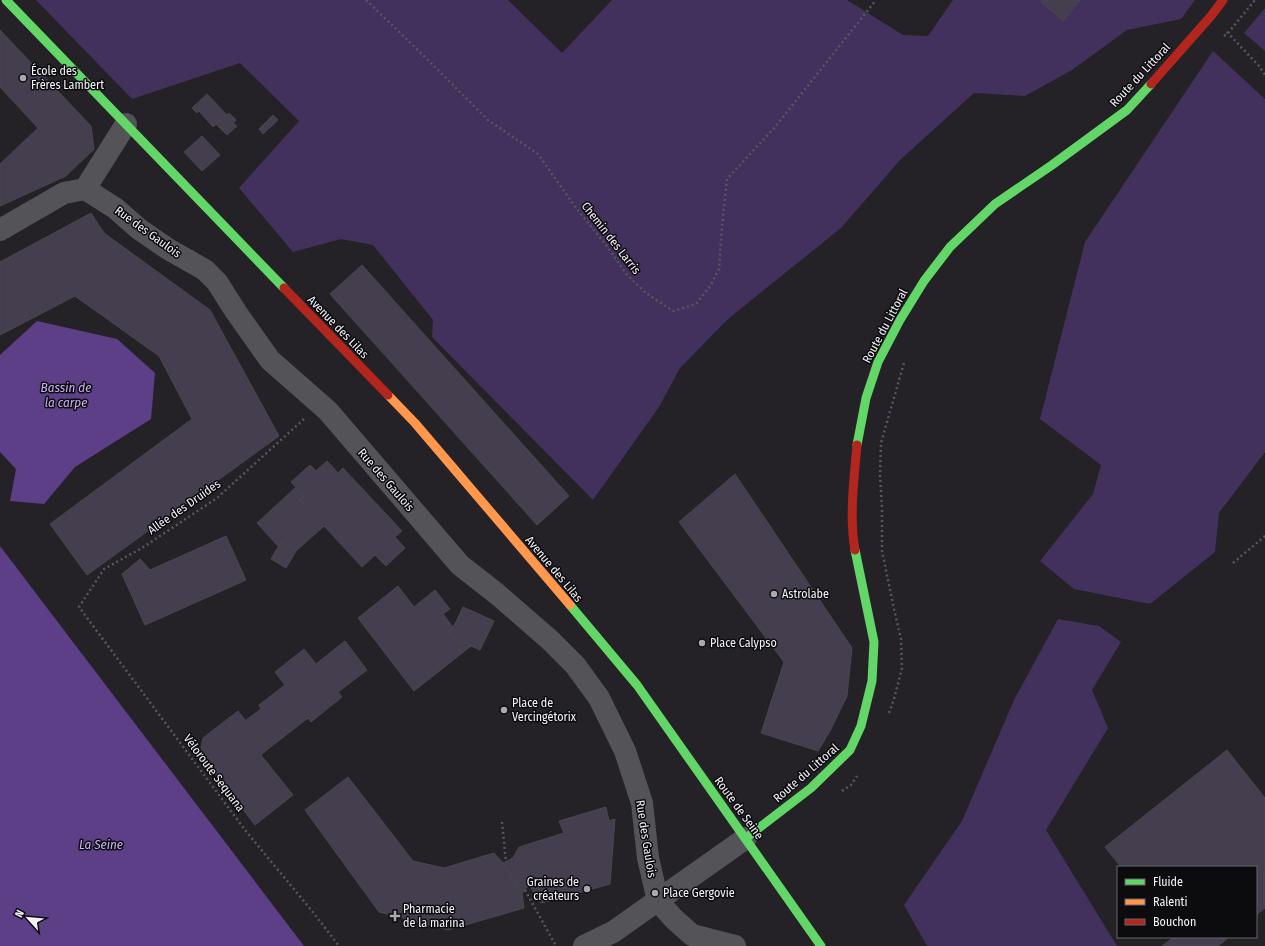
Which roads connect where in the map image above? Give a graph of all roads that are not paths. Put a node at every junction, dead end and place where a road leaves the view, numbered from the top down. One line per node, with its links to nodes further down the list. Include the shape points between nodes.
1 (6, 0): 3 (street, Avenue des Lilas)
2 (1223, 0): 7 (street, Route du Littoral, via 1127,110 995,204 950,247 924,281 900,320 878,362 866,398 853,484 853,538 874,642 872,681 861,726 850,750 811,788)
3 (126, 124): 4 (street); 6 (street, Avenue des Lilas, via 415,423)
4 (85, 189): 5 (street, via 64,193); 8 (street, Rue des Gaulois, via 116,208 139,229 168,249 206,270 217,282 270,360 328,411 460,565 550,640 575,665 600,698 625,751 642,803 648,858)
5 (0, 230)
6 (636, 685): 7 (street, Route de Seine)
7 (746, 838): 8 (street); 11 (street, Route de Seine)
8 (658, 901): 9 (street, via 613,932); 10 (street, via 692,934)
9 (584, 946)
10 (734, 946)
11 (821, 946)

